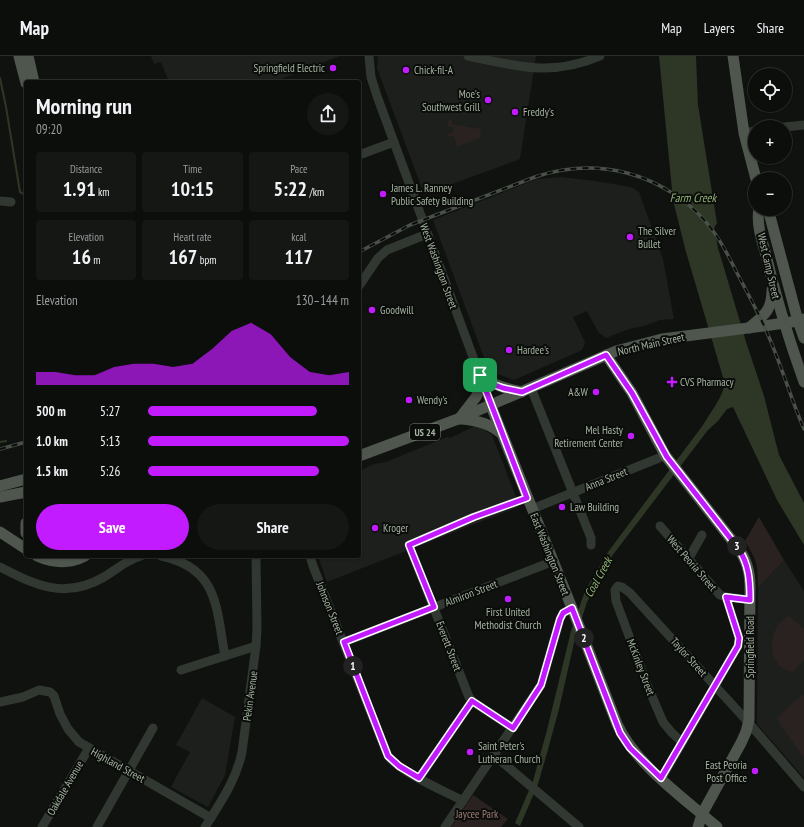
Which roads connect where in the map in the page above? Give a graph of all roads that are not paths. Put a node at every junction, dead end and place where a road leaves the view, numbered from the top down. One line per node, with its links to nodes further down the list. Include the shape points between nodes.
1 (19, 56): 7 (main road)
2 (28, 56): 8 (main road)
3 (369, 56): 12 (street, West Washington Street, via 371,77)
4 (468, 56): 5 (street, via 540,69 580,63)
5 (600, 56)
6 (733, 56): 11 (main road)
7 (25, 80)
8 (34, 80)
9 (804, 124): 10 (street)
10 (792, 126)
11 (748, 127)
12 (394, 142): 13 (street); 18 (street, West Washington Street)
13 (361, 154)
14 (0, 201): 15 (street)
15 (11, 202)
16 (758, 216): 19 (main road, West Camp Street)
17 (770, 216): 21 (main road, West Camp Street)
18 (427, 234): 20 (street, via 387,250 378,258); 26 (street, West Washington Street)
19 (772, 282): 22 (main road, West Camp Street); 23 (main road, via 769,309)
20 (361, 283)
21 (802, 321): 22 (main road, North Main Street / US 24); 24 (main road, West Camp Street)
22 (784, 323): 23 (main road, North Main Street / US 24); 27 (main road, West Camp Street)
23 (749, 328): 25 (main road, North Main Street / US 24, via 662,339)
24 (804, 338)
25 (606, 355): 28 (main road, North Main Street / US 24); 57 (main road, Springfield Road, via 632,393 675,468 742,554 749,570)
26 (480, 375): 28 (main road, via 503,388); 29 (street, West Washington Street); 30 (main road, via 479,391)
27 (804, 382)
28 (527, 390): 29 (main road, North Main Street / US 24); 37 (street)
29 (491, 406): 30 (main road, US 24); 31 (main road, East Washington Street)
30 (458, 419): 31 (main road, via 486,424); 32 (main road, US 24)
31 (502, 435): 39 (main road, East Washington Street)
32 (361, 455)
33 (659, 458): 37 (street, Anna Street)
34 (24, 480): 35 (main road)
35 (0, 486)
36 (24, 492): 38 (main road)
37 (573, 492): 40 (street, Anna Street); 44 (street, via 591,538)
38 (0, 497)
39 (527, 498): 40 (main road, East Washington Street); 58 (street, Everett Street, via 409,545)
40 (532, 509): 53 (main road, East Washington Street)
41 (660, 526): 52 (street, West Peoria Street)
42 (0, 532): 45 (main road)
43 (702, 535): 52 (street)
44 (591, 545)
45 (24, 548)
46 (45, 558): 47 (main road, via 60,562)
47 (79, 558)
48 (136, 558): 54 (street, via 104,577 79,587 39,585)
49 (170, 558): 62 (street, via 189,566 207,583 219,614)
50 (256, 558): 61 (street, Pekin Avenue)
51 (311, 558): 60 (street, Johnson Street)
52 (689, 558): 56 (street, West Peoria Street, via 720,595)
53 (554, 561): 58 (street, Almiron Street); 59 (main road, East Washington Street)
54 (0, 566)
55 (618, 586): 64 (street, Taylor Street, via 630,593); 70 (street, McKinley Street, via 615,590 616,601 651,694 667,728)
56 (726, 597): 57 (street, West Peoria Street); 64 (street, via 739,642)
57 (750, 600): 67 (main road, Springfield Road)
58 (434, 607): 60 (street, Almiron Street); 65 (street, Everett Street, via 466,692)
59 (576, 617): 69 (street, via 563,613 541,685); 75 (main road, East Washington Street, via 623,738)
60 (344, 642): 74 (street, Johnson Street, via 388,756)
61 (256, 646): 62 (street); 79 (street, Pekin Avenue, via 239,766 232,784)
62 (226, 656): 63 (street)
63 (181, 670)
64 (715, 685): 67 (street, Taylor Street); 70 (street)
65 (472, 701): 69 (street, Everett Street); 74 (street)
66 (0, 702): 71 (street, Highland Street, via 39,690 48,691 54,696 68,729)
67 (748, 722): 76 (street, Taylor Street); 78 (main road, Springfield Road, via 741,743)
68 (153, 728): 73 (street)
69 (513, 728): 72 (street)
70 (682, 742): 75 (street)
71 (88, 748): 73 (street, Highland Street); 80 (street, Oakdale Avenue)
72 (494, 756): 77 (street); 84 (street)
73 (129, 770): 79 (street, Highland Street); 81 (street)
74 (419, 778): 77 (street, Johnson Street)
75 (661, 778): 78 (main road, East Washington Street)
76 (804, 787)
77 (463, 801): 83 (street)
78 (702, 814): 85 (main road, Springfield Road); 86 (main road, East Washington Street)
79 (211, 818): 82 (street, Pekin Avenue)
80 (42, 827)
81 (97, 827)
82 (205, 827)
83 (445, 827)
84 (579, 827)
85 (698, 827)
86 (717, 827)

